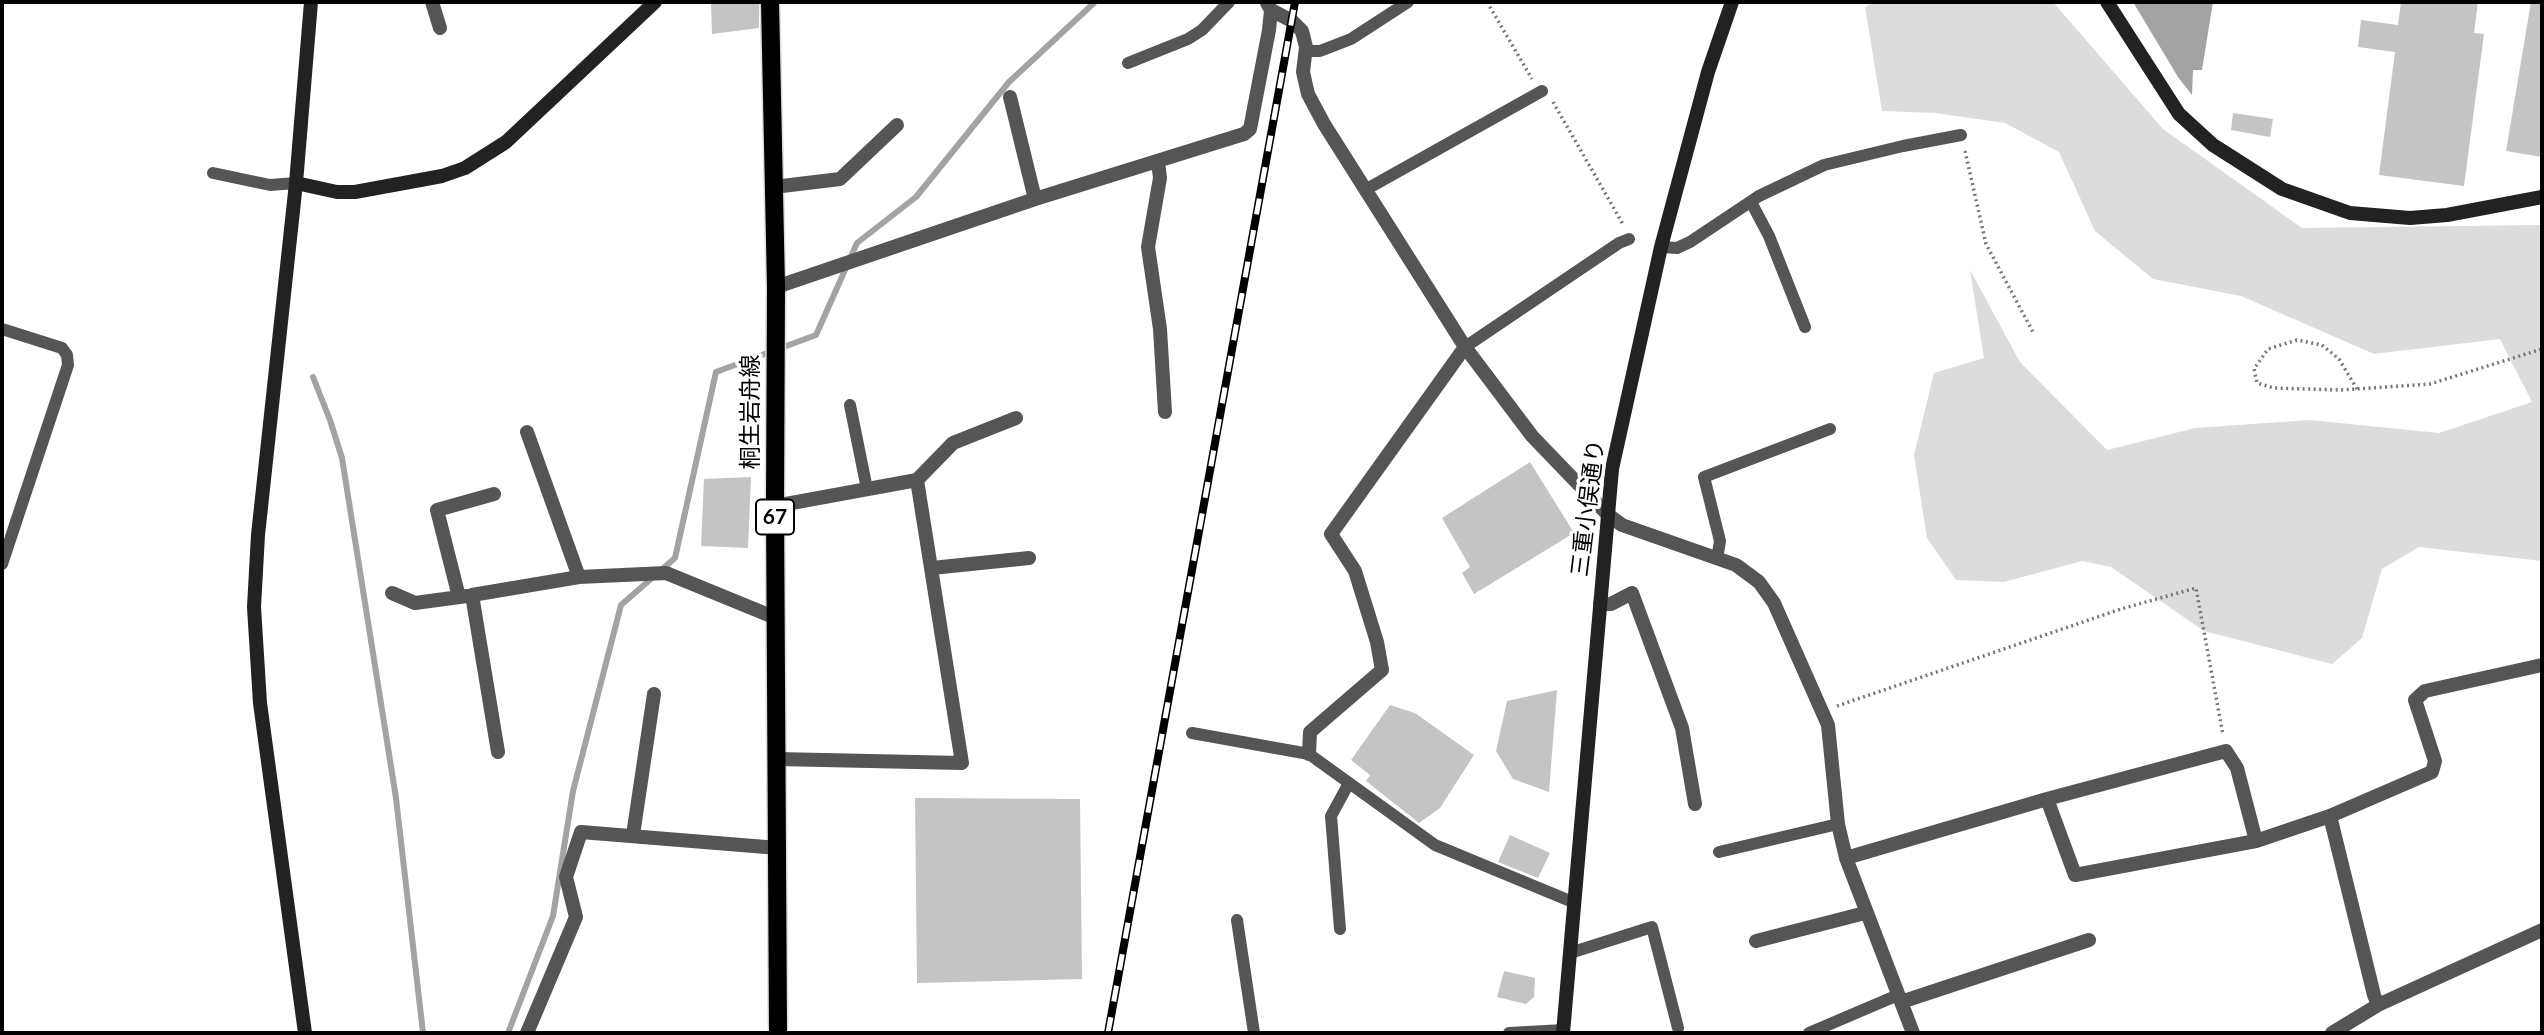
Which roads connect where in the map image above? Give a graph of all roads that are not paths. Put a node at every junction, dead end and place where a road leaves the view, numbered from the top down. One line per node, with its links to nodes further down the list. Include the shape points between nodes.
1 (311, 2): 19 (street)
2 (432, 2): 10 (street)
3 (655, 2): 19 (street, via 506,142 465,168 355,192)
4 (770, 2): 20 (main road, 桐生岩舟線 / 67)
5 (1229, 2): 12 (lane, via 1188,39)
6 (1408, 2): 11 (lane, via 1352,38 1320,51)
7 (1732, 2): 26 (street, 三重小俣通り, via 1708,72)
8 (2107, 2): 22 (street, via 2179,114 2213,145 2282,188 2350,213 2410,218)
9 (1268, 6): 11 (street, via 1302,31); 17 (street, via 1269,30 1250,129)
10 (440, 28)
11 (1306, 51): 21 (street, via 1303,72 1308,94)
12 (1128, 62)
13 (1542, 91): 21 (lane)
14 (1010, 97): 23 (street)
15 (897, 125): 20 (street, via 840,179)
16 (1961, 135): 24 (lane, via 1824,165)
17 (1158, 162): 23 (street); 32 (street, via 1160,178 1148,247 1160,329)
18 (213, 173): 19 (lane, via 270,185)
19 (296, 183): 78 (street, via 259,521 254,607 260,703)
20 (774, 187): 27 (main road, 桐生岩舟線 / 67)
21 (1365, 190): 30 (street)
22 (2542, 197)
23 (1035, 199): 27 (street)
24 (1751, 202): 26 (lane, via 1690,242 1677,248); 28 (lane)
25 (1629, 239): 30 (lane)
26 (1661, 247): 40 (street, 三重小俣通り, via 1617,446)
27 (776, 287): 39 (main road, 桐生岩舟線 / 67)
28 (1805, 327)
29 (2, 329): 43 (lane, via 62,348 68,365)
30 (1465, 347): 40 (street, via 1532,436); 54 (street, via 1331,534 1355,571 1382,670 1310,732)
31 (850, 405): 37 (lane)
32 (1165, 412)
33 (1016, 418): 36 (street, via 953,443)
34 (1830, 429): 42 (lane, via 1704,477 1720,541)
35 (527, 432): 45 (street)
36 (917, 480): 37 (street); 44 (street)
37 (867, 489): 39 (street)
38 (494, 494): 47 (street, via 437,510)
39 (775, 506): 49 (main road, 桐生岩舟線 / 67)
40 (1607, 514): 42 (street, via 1622,525); 48 (street, 三重小俣通り)
41 (1029, 558): 44 (street)
42 (1717, 558): 60 (street, via 1759,582 1774,603 1828,725)
43 (2, 564)
44 (932, 568): 55 (street, via 962,763)
45 (579, 577): 47 (street); 49 (street, via 666,573)
46 (392, 593): 47 (street, via 415,603)
47 (465, 596): 53 (street)
48 (1600, 604): 58 (street, via 1611,604 1632,593 1682,728); 66 (street, 三重小俣通り)
49 (776, 618): 55 (main road, 桐生岩舟線 / 67)
50 (2542, 665): 59 (street, via 2425,691 2415,700 2435,761 2432,772)
51 (654, 694): 61 (street)
52 (1192, 733): 54 (lane)
53 (498, 752)
54 (1310, 754): 56 (lane)
55 (777, 759): 63 (main road, 桐生岩舟線 / 67)
56 (1349, 782): 66 (lane, via 1435,845); 69 (lane, via 1331,816)
57 (2047, 799): 62 (street, via 2075,876); 62 (street, via 2226,751 2237,768); 65 (street)
58 (1695, 804)
59 (2330, 816): 62 (street); 75 (street)
60 (1838, 824): 64 (lane); 65 (street)
61 (633, 835): 63 (street); 79 (street, via 581,832 566,877 576,917)
62 (2256, 841)
63 (778, 848): 80 (main road, 桐生岩舟線 / 67)
64 (1719, 852)
65 (1846, 858): 67 (street)
66 (1575, 903): 73 (street, 三重小俣通り)
67 (1865, 913): 72 (street); 74 (street)
68 (1237, 920): 81 (lane)
69 (1340, 929)
70 (2542, 930): 75 (street)
71 (2090, 940): 74 (street)
72 (1756, 941)
73 (1570, 953): 76 (lane, via 1653,927); 77 (street, 三重小俣通り)
74 (1900, 998): 83 (lane); 84 (street)
75 (2378, 1005): 85 (street)
76 (1678, 1028)
77 (1563, 1032): 82 (lane)
78 (305, 1033)
79 (527, 1033)
80 (778, 1033)
81 (1254, 1033)
82 (1509, 1033)
83 (1809, 1033)
84 (1913, 1033)
85 (2332, 1033)

